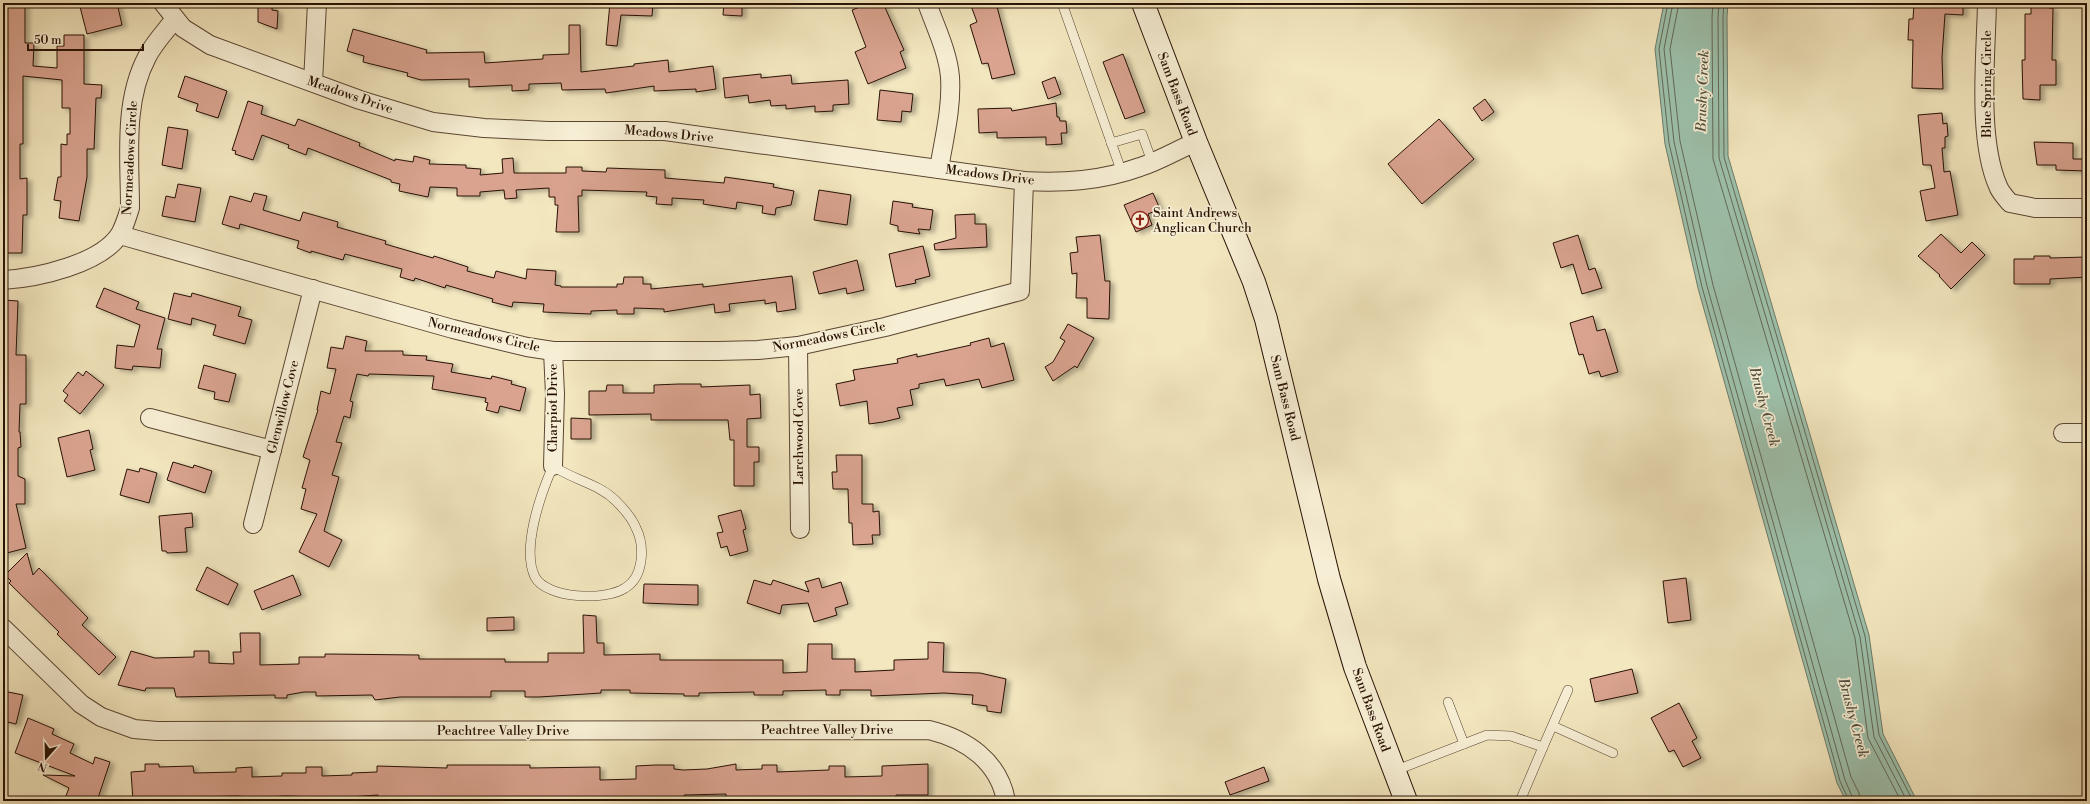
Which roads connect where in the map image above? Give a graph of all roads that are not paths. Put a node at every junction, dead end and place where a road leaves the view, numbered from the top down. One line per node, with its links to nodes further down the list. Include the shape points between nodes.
1 (163, 3): 7 (street, Meadows Drive)
2 (318, 3): 8 (street)
3 (926, 3): 12 (street, via 938,33 950,76 950,108)
4 (1062, 3): 10 (lane)
5 (1988, 3): 15 (street, Blue Spring Circle, via 1985,125 1998,186 2010,203 2035,208)
6 (1146, 5): 9 (main road, Sam Bass Road)
7 (174, 20): 8 (street, Meadows Drive, via 191,35 210,45); 16 (street, Normeadows Circle, via 147,56 132,100 130,208)
8 (313, 82): 12 (street, Meadows Drive, via 408,115 458,126 548,131 665,131)
9 (1196, 142): 11 (street, Meadows Drive); 35 (main road, Sam Bass Road, via 1254,282 1266,319 1329,578 1355,667)
10 (1111, 143): 11 (lane, via 1142,134); 13 (lane)
11 (1152, 162): 13 (street, Meadows Drive)
12 (939, 169): 14 (street, Meadows Drive)
13 (1122, 173): 14 (street, Meadows Drive, via 1063,183)
14 (1024, 182): 19 (street, Normeadows Circle, via 1020,291 885,327)
15 (2087, 208)
16 (120, 235): 17 (street, via 103,250 61,269 36,276); 18 (street, Normeadows Circle)
17 (3, 280)
18 (313, 289): 20 (street, Normeadows Circle, via 453,329); 24 (street, Glenwillow Cove)
19 (798, 346): 20 (street, Normeadows Circle, via 725,351); 27 (street, Larchwood Cove)
20 (553, 351): 25 (street, Charpiot Drive)
21 (150, 418): 24 (street)
22 (2063, 433): 23 (street)
23 (2087, 433)
24 (272, 450): 26 (street, Glenwillow Cove)
25 (553, 466): 25 (lane, via 616,500 636,527 640,538 639,569 626,588 594,596 569,595 552,590 536,578 531,561 533,530)
26 (253, 524)
27 (800, 529)
28 (3, 628): 36 (street, Peachtree Valley Drive, via 81,704 101,717 134,729 929,730 962,742 981,755 998,777)
29 (1568, 690): 31 (lane)
30 (1448, 702): 32 (lane)
31 (1553, 726): 33 (lane); 34 (lane)
32 (1464, 744): 33 (lane, via 1487,735 1510,736); 35 (lane)
33 (1543, 747): 38 (lane)
34 (1613, 753)
35 (1394, 771): 37 (main road, Sam Bass Road)
36 (1006, 801)
37 (1406, 801)
38 (1520, 801)

